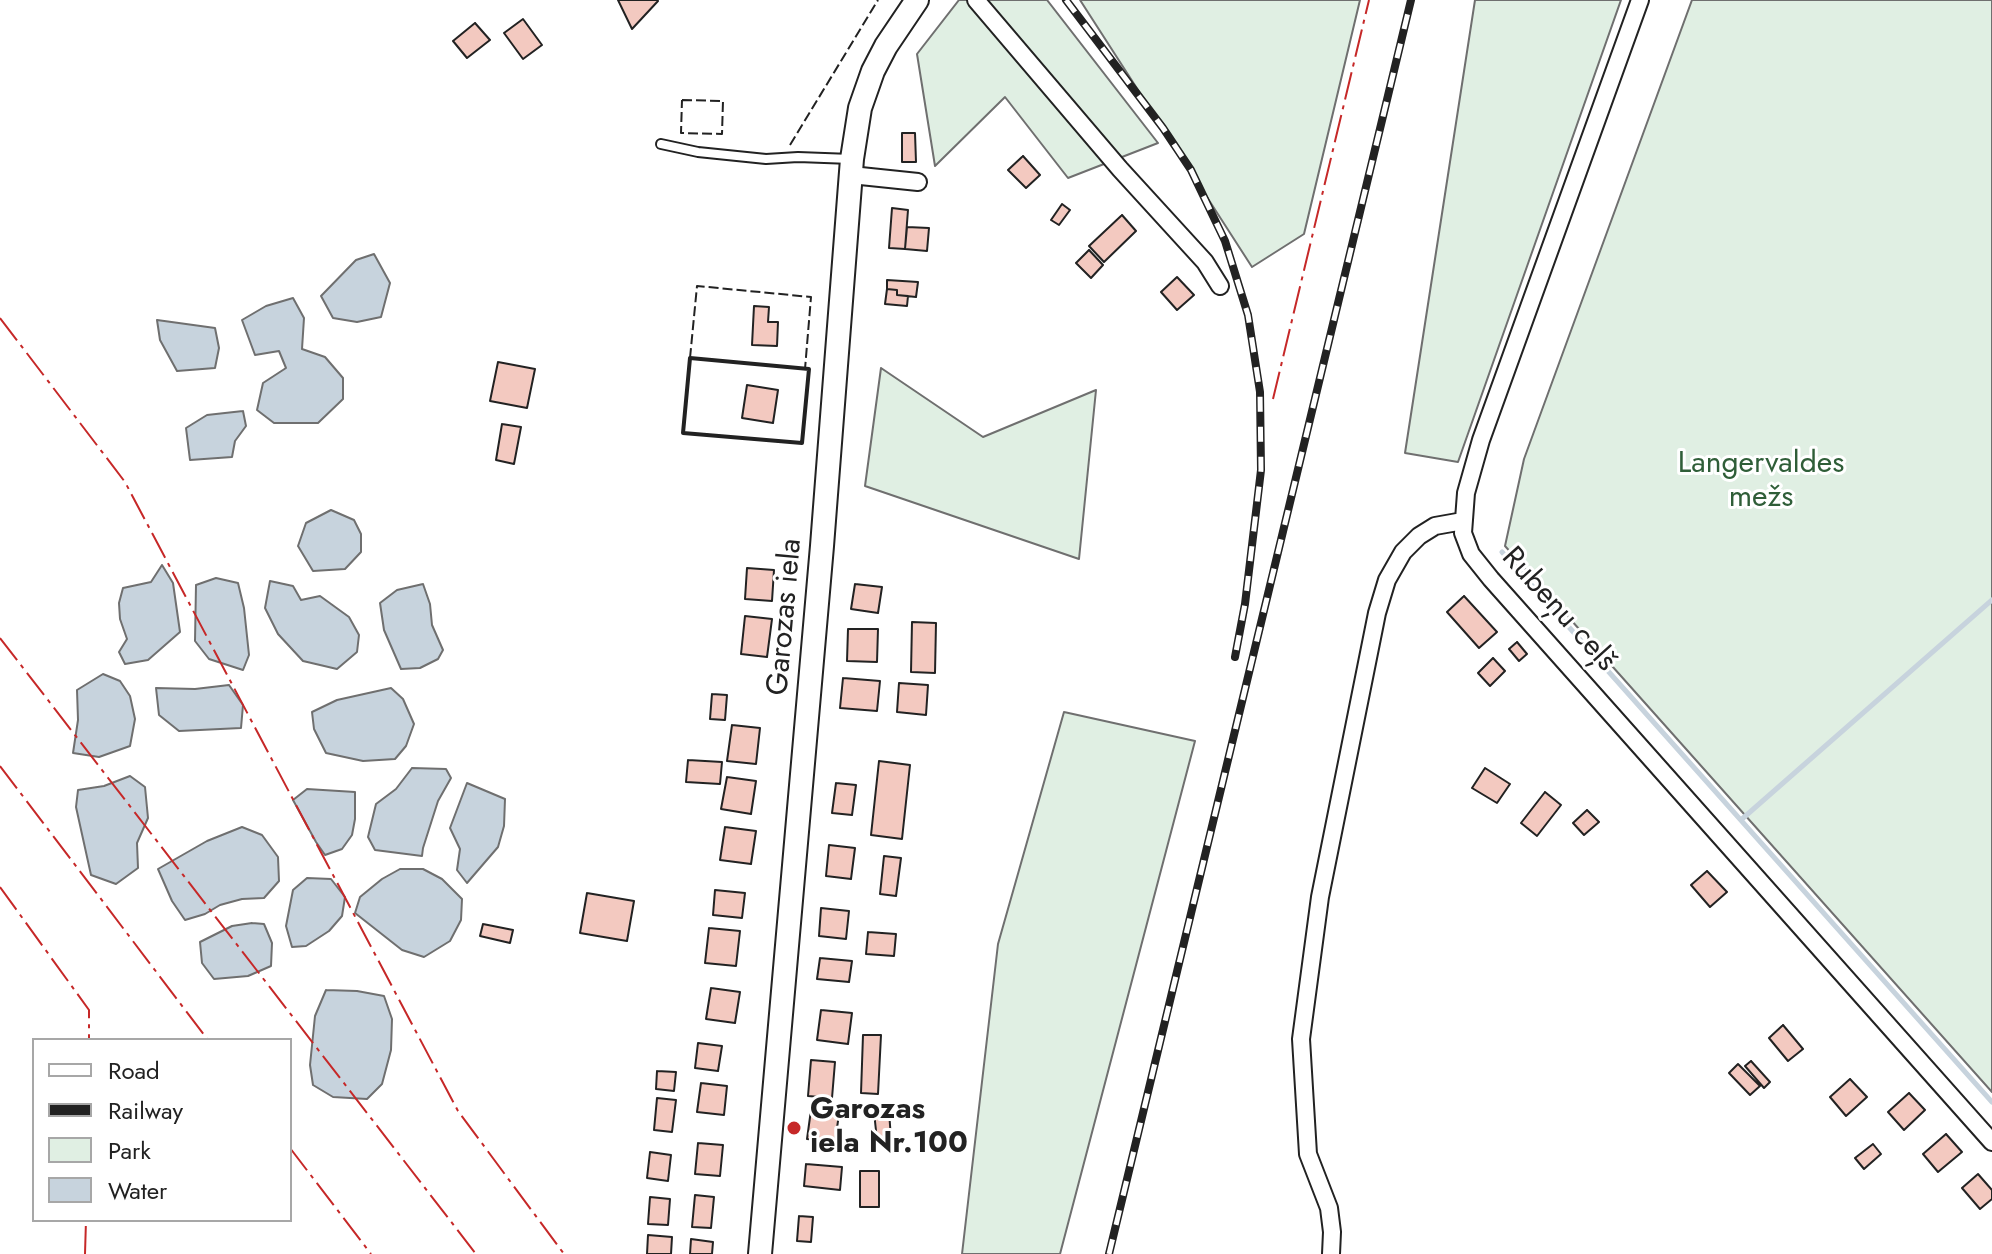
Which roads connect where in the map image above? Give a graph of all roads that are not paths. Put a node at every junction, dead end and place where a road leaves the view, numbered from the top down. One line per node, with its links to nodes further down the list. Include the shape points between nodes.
1 (917, 0): 5 (main road, Garozas iela, via 873,71 860,108)
2 (976, 0): 7 (street, via 1205,262)
3 (1640, 0): 8 (street, Rubeņu ceļš, via 1481,440)
4 (661, 144): 5 (lane)
5 (852, 167): 6 (street); 10 (main road, Garozas iela)
6 (918, 182)
7 (1220, 286)
8 (1463, 521): 9 (street, Rubeņu ceļš, via 1471,554 1491,579); 11 (street, via 1435,526 1419,536 1387,580 1320,897 1301,1039 1308,1154 1329,1208)
9 (1992, 1142)
10 (760, 1254)
11 (1331, 1254)

